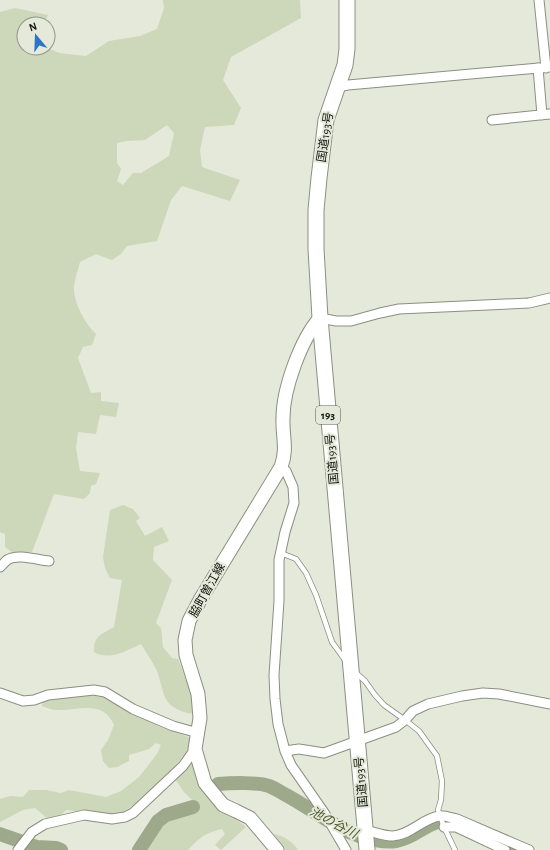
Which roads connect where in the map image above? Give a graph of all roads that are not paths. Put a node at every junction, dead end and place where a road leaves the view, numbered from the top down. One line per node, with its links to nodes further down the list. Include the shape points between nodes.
1 (347, 0): 4 (highway, 国道193号 / 193, via 347,49 345,65)
2 (539, 0): 3 (street)
3 (545, 68): 4 (street); 5 (street)
4 (337, 87): 8 (highway, 国道193号 / 193, via 326,120 316,210)
5 (546, 114): 6 (street)
6 (492, 120)
7 (550, 298): 8 (street, via 529,303 399,309 352,321)
8 (320, 318): 9 (main road, 脇町曽江線, via 313,325 292,371 284,400 285,456); 13 (highway, 国道193号 / 193)
9 (281, 467): 10 (street, via 286,471 293,487 294,503); 17 (main road, 脇町曽江線, via 211,581 190,621 185,640 186,655 198,694)
10 (281, 553): 13 (lane, via 296,559 306,573 332,642); 20 (street, via 274,675 278,724)
11 (49, 561): 12 (street, via 12,558)
12 (0, 567)
13 (351, 668): 16 (lane, via 384,705); 18 (highway, 国道193号 / 193)
14 (0, 693): 17 (street, via 23,701 48,695 94,690 105,692 133,709 172,726)
15 (550, 704): 16 (street, via 483,693 428,704 413,711)
16 (405, 720): 18 (street, via 396,727); 21 (lane, via 419,731 437,756 442,780 438,810)
17 (198, 733): 19 (main road, 脇町曽江線)
18 (358, 741): 20 (street, via 324,753 299,749); 22 (highway, 国道193号 / 193)
19 (195, 749): 23 (street, via 183,766 133,813 112,819 84,815 45,824 32,832); 24 (main road, 脇町曽江線, via 206,783 214,794 223,805 250,818)
20 (285, 751): 25 (street, via 291,765)
21 (442, 821): 22 (street, via 429,819 402,834); 26 (lane); 27 (street); 28 (street, via 457,819)
22 (366, 839)
23 (22, 845)
24 (277, 850)
25 (346, 850)
26 (455, 850)
27 (505, 850)
28 (529, 850)

